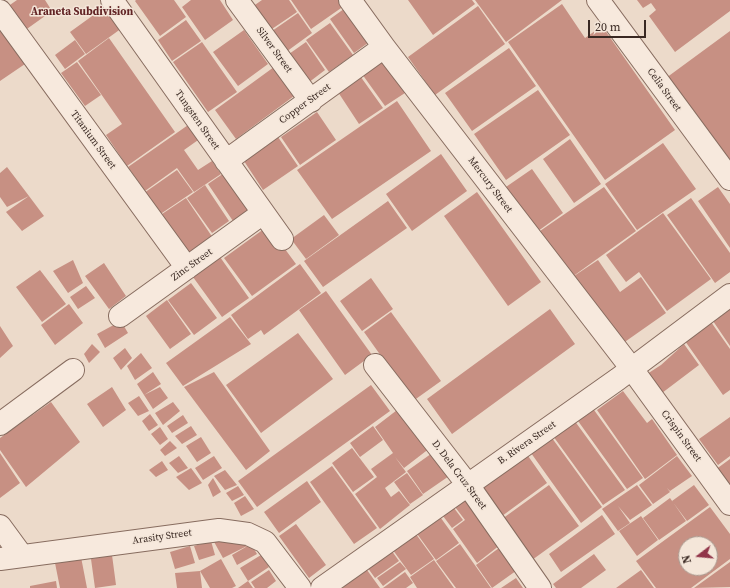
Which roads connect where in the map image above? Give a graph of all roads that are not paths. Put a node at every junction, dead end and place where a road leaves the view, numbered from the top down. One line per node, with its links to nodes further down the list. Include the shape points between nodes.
1 (112, 0): 8 (street, Tungsten Street)
2 (237, 0): 7 (street, Silver Street)
3 (350, 0): 6 (street, Mercury Street)
4 (598, 0): 9 (street, Celia Street)
5 (0, 11): 12 (street, Titanium Street)
6 (384, 48): 7 (street, Copper Street); 16 (street, Mercury Street)
7 (311, 101): 8 (street, Copper Street)
8 (226, 161): 10 (street, Tungsten Street)
9 (730, 179)
10 (263, 213): 11 (street, Tungsten Street); 12 (street, Zinc Street)
11 (282, 239)
12 (187, 268): 14 (street, Zinc Street)
13 (730, 295): 16 (street, B. Rivera Street)
14 (120, 316)
15 (374, 364): 19 (street, D. Dela Cruz Street)
16 (632, 369): 19 (street, B. Rivera Street); 20 (street, Crispin Street)
17 (73, 370): 18 (street)
18 (0, 424)
19 (468, 485): 25 (street, B. Rivera Street); 26 (street, D. Dela Cruz Street)
20 (730, 504)
21 (0, 526): 22 (street)
22 (22, 556): 23 (street, Arasity Street); 24 (street, Arasity Street, via 225,530 248,534 265,542)
23 (0, 559)
24 (300, 588)
25 (322, 588)
26 (540, 588)

